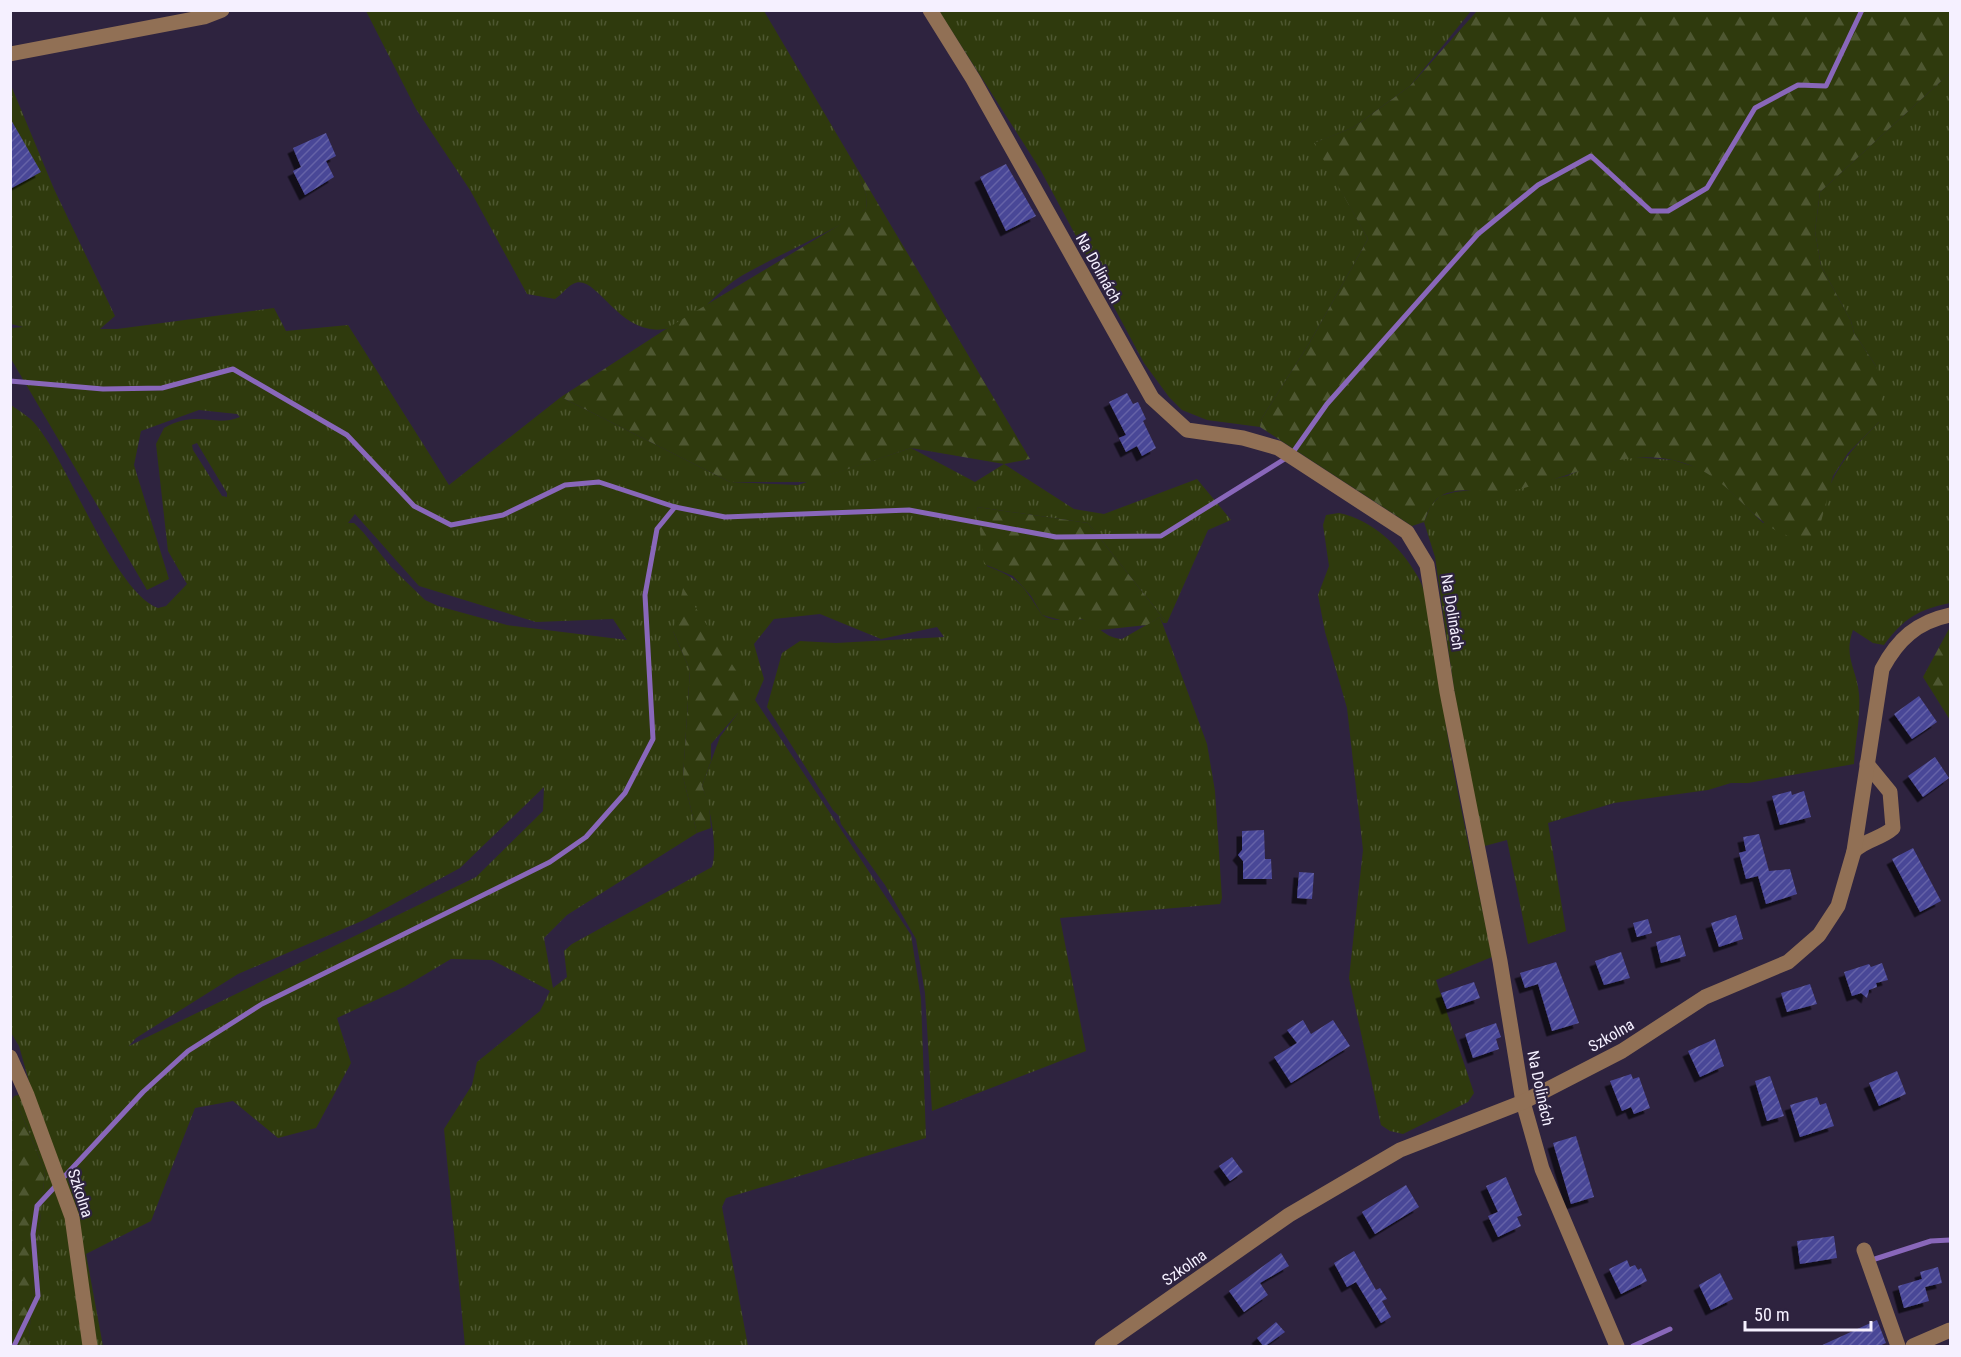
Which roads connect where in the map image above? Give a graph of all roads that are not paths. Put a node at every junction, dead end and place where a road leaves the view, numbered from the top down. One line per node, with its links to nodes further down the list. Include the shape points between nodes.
1 (222, 10): 3 (street, via 204,17)
2 (930, 10): 8 (street, Na Dolinách, via 973,79 1152,398 1187,430 1243,438 1278,448 1407,532 1428,565 1447,692)
3 (10, 54)
4 (1950, 615): 5 (street, Szkolna, via 1911,630 1887,658 1880,678)
5 (1867, 764): 6 (street, Szkolna); 6 (street, via 1890,792 1893,828)
6 (1854, 851): 8 (street, Szkolna, via 1838,906 1819,934 1788,962 1705,997 1622,1051)
7 (10, 1057): 12 (street, Szkolna, via 72,1217)
8 (1523, 1102): 11 (street, Na Dolinách, via 1542,1168); 13 (street, Szkolna, via 1400,1150 1290,1215)
9 (1864, 1250): 14 (street)
10 (1950, 1330): 15 (street)
11 (1616, 1344)
12 (90, 1347)
13 (1102, 1347)
14 (1898, 1347)
15 (1913, 1347)

